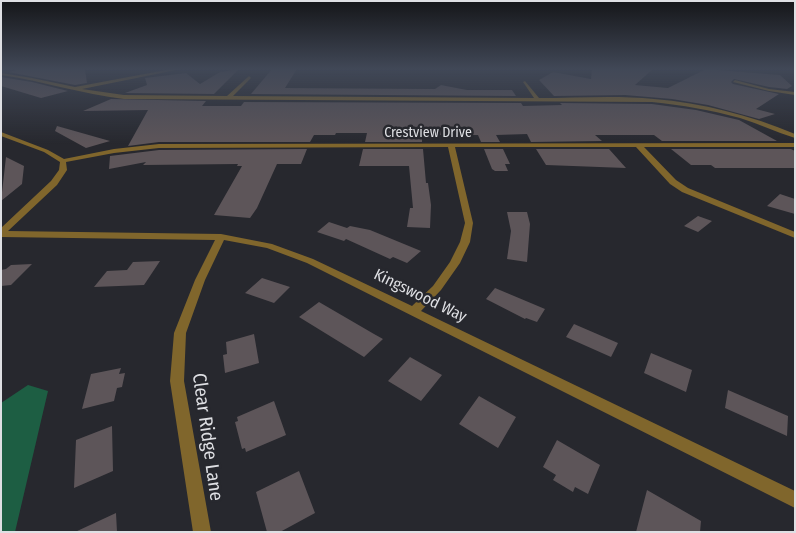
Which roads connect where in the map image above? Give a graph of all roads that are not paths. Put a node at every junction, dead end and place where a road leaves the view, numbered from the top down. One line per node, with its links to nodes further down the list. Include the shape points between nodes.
1 (104, 94): 4 (street)
2 (232, 94): 4 (street)
3 (533, 94): 5 (street)
4 (228, 98): 5 (street)
5 (537, 99): 7 (street, via 638,99 686,104 747,118)
6 (1, 134): 11 (street)
7 (795, 136)
8 (637, 144): 9 (street, Crestview Drive); 10 (street, Crestview Drive); 13 (street, via 673,182 685,190)
9 (451, 145): 11 (street, Crestview Drive, via 159,146); 15 (street, via 469,224 468,233 455,263 437,288)
10 (795, 145)
11 (63, 161): 12 (street, via 63,170 54,184)
12 (1, 234): 14 (street, Kingswood Way)
13 (795, 235)
14 (221, 236): 15 (street, Kingswood Way, via 290,252); 17 (street, Clear Ridge Lane, via 180,333 178,373)
15 (414, 311): 16 (street, Kingswood Way)
16 (795, 500)
17 (202, 532)

